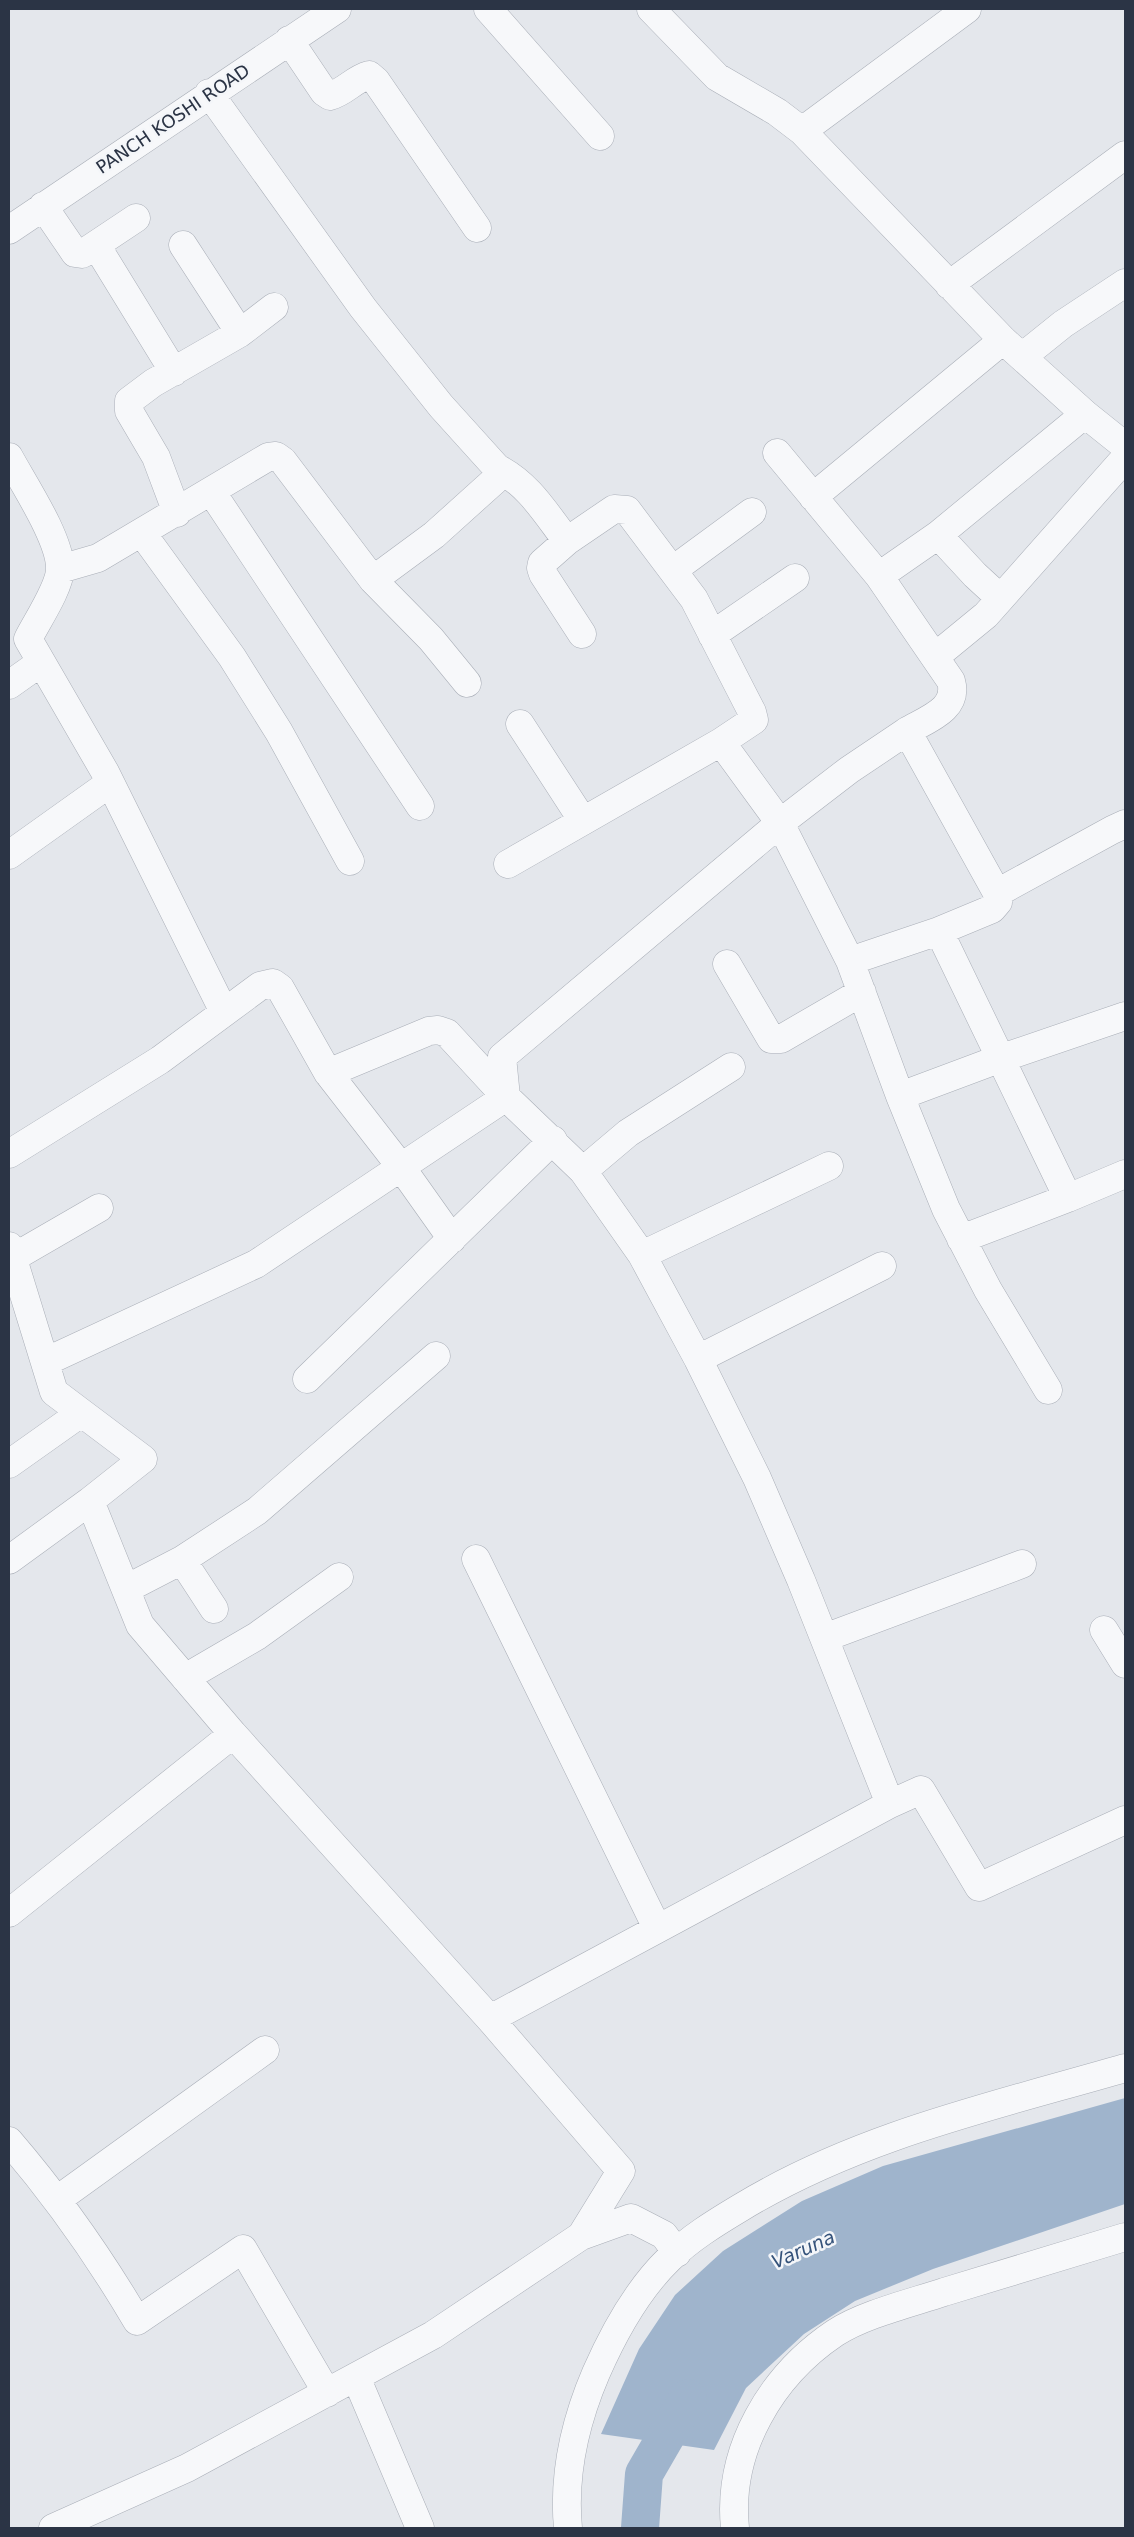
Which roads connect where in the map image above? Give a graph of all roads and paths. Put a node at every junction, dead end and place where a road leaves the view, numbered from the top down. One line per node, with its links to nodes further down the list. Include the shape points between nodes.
1 (337, 9): 5 (street, PANCH KOSHI ROAD)
2 (488, 9): 8 (street)
3 (651, 9): 7 (street, via 717,77 777,112)
4 (967, 9): 7 (street)
5 (290, 40): 6 (street, PANCH KOSHI ROAD); 12 (street, via 324,92 330,96 362,77 369,75 376,81)
6 (209, 93): 10 (street, PANCH KOSHI ROAD); 27 (street, via 363,308 441,406)
7 (802, 131): 17 (street)
8 (600, 136)
9 (1125, 155): 17 (street)
10 (43, 206): 13 (street, PANCH KOSHI ROAD); 14 (street, via 75,253 82,254)
11 (136, 218): 14 (street)
12 (477, 228)
13 (9, 230)
14 (96, 245): 21 (street)
15 (183, 246): 19 (street)
16 (1125, 283): 20 (street, via 1063,324)
17 (949, 285): 20 (street)
18 (274, 307): 19 (street)
19 (240, 333): 21 (street)
20 (1013, 348): 22 (street); 29 (street)
21 (174, 372): 31 (street, via 132,397 128,405 156,456)
22 (1085, 414): 23 (street); 33 (street)
23 (1125, 446)
24 (776, 452): 29 (street)
25 (9, 456): 35 (street, via 51,535)
26 (1125, 458): 40 (street)
27 (497, 468): 34 (street, via 526,488); 39 (street, via 498,475 494,481 434,534)
28 (211, 491): 31 (street); 39 (street, via 268,457 276,456); 51 (street)
29 (814, 497): 37 (street)
30 (752, 512): 36 (street)
31 (177, 513): 32 (street)
32 (142, 533): 35 (street, via 98,558); 56 (street, via 248,682)
33 (938, 535): 37 (street); 40 (street)
34 (568, 540): 36 (street, via 614,509 627,510); 41 (street, via 542,562 541,568)
35 (60, 569): 44 (street, via 28,639)
36 (672, 570): 42 (street, via 694,599)
37 (879, 576): 43 (street)
38 (795, 578): 42 (street)
39 (373, 580): 45 (street, via 430,639)
40 (1000, 598): 43 (street, via 986,615)
41 (582, 634)
42 (712, 635): 49 (street, via 754,716 754,720)
43 (936, 656): 48 (street, via 951,681 952,701)
44 (40, 663): 46 (street); 50 (street)
45 (467, 684)
46 (9, 685)
47 (520, 724): 52 (street)
48 (908, 731): 53 (street, via 850,770); 58 (street)
49 (721, 742): 52 (street); 53 (street)
50 (110, 783): 55 (street); 63 (street)
51 (420, 806)
52 (583, 821): 57 (street)
53 (780, 824): 60 (street); 69 (street, via 502,1057)
54 (1125, 824): 58 (street)
55 (9, 855)
56 (350, 861)
57 (508, 864)
58 (997, 893): 59 (street, via 998,902 992,909)
59 (939, 931): 60 (street); 65 (street)
60 (850, 961): 62 (street)
61 (727, 964): 62 (street, via 771,1039 781,1039)
62 (862, 992): 68 (street)
63 (224, 1012): 67 (street, via 260,986 268,983 277,985); 71 (street, via 160,1060)
64 (1125, 1016): 65 (street)
65 (999, 1059): 68 (street); 76 (street)
66 (730, 1067): 74 (street, via 628,1133)
67 (328, 1073): 69 (street, via 438,1030 454,1040); 73 (street)
68 (900, 1096): 79 (street)
69 (506, 1097): 70 (street); 73 (street)
70 (553, 1140): 74 (street); 78 (street)
71 (9, 1154)
72 (829, 1166): 81 (street)
73 (401, 1167): 78 (street); 85 (street, via 256,1264)
74 (582, 1171): 81 (street)
75 (1125, 1174): 76 (street)
76 (1068, 1198): 79 (street)
77 (99, 1208): 80 (street)
78 (452, 1239): 86 (street)
79 (961, 1239): 87 (street)
80 (10, 1254): 85 (street)
81 (642, 1255): 84 (street)
82 (882, 1266): 84 (street)
83 (436, 1356): 92 (street, via 257,1511)
84 (698, 1359): 99 (street, via 757,1478)
85 (45, 1362): 88 (street, via 54,1392)
86 (308, 1379)
87 (1048, 1390)
88 (82, 1413): 89 (street); 90 (street, via 143,1459)
89 (9, 1464)
90 (90, 1501): 91 (street); 96 (street)
91 (9, 1560)
92 (182, 1560): 96 (street); 97 (street)
93 (476, 1560): 106 (street)
94 (1022, 1564): 99 (street)
95 (339, 1577): 101 (street, via 257,1636)
96 (126, 1589): 101 (street, via 140,1625)
97 (214, 1609)
98 (1104, 1630): 100 (street)
99 (824, 1638): 103 (street)
100 (1125, 1664)
101 (185, 1678): 102 (street)
102 (233, 1734): 105 (street); 107 (street)
103 (890, 1804): 104 (street, via 920,1790 979,1887); 106 (street)
104 (1125, 1820)
105 (9, 1914)
106 (657, 1928): 107 (street)
107 (490, 2019): 112 (street, via 621,2171)
108 (264, 2050): 111 (street)
109 (1125, 2068): 114 (street, via 906,2132 822,2164 768,2191 711,2226)
110 (9, 2141): 111 (street)
111 (57, 2200): 116 (street, via 137,2322 243,2249)
112 (581, 2236): 114 (street, via 631,2218 664,2235); 115 (street, via 444,2328)
113 (1125, 2237): 120 (street, via 884,2311 835,2333 793,2370 758,2414 741,2455 733,2510)
114 (677, 2253): 119 (street, via 638,2295 606,2350 583,2404 568,2467)
115 (356, 2377): 116 (street); 118 (street)
116 (327, 2393): 117 (street, via 187,2468)
117 (53, 2528)
118 (420, 2528)
119 (568, 2528)
120 (735, 2528)

